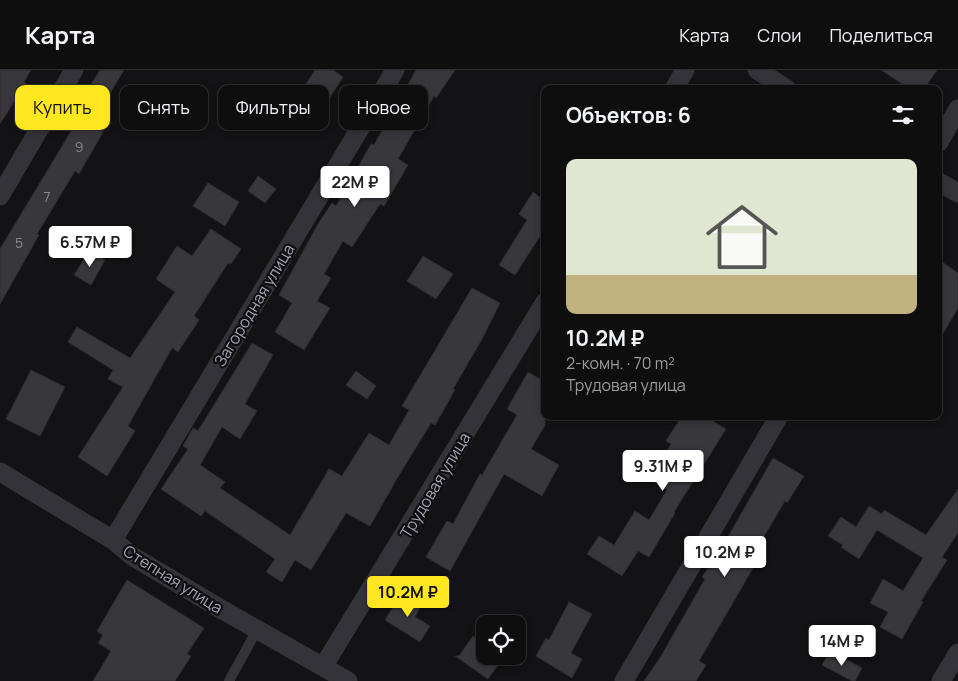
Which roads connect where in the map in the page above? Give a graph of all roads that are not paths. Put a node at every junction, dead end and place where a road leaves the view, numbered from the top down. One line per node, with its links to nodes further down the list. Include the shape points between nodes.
1 (74, 70): 11 (street)
2 (395, 70): 15 (street, Загородная улица)
3 (685, 70): 5 (street)
4 (757, 70): 6 (street)
5 (676, 85)
6 (781, 85)
7 (958, 109): 8 (street)
8 (942, 137)
9 (942, 184): 10 (street)
10 (958, 193)
11 (0, 196)
12 (541, 309): 18 (street, Трудовая улица)
13 (776, 420): 21 (street)
14 (0, 472): 15 (street, Степная улица)
15 (113, 540): 16 (street, Степная улица, via 132,556)
16 (257, 630): 18 (street, Степная улица); 19 (lane)
17 (958, 653): 22 (street)
18 (324, 667): 20 (street, Степная улица)
19 (229, 681)
20 (347, 681)
21 (624, 681)
22 (941, 681)

